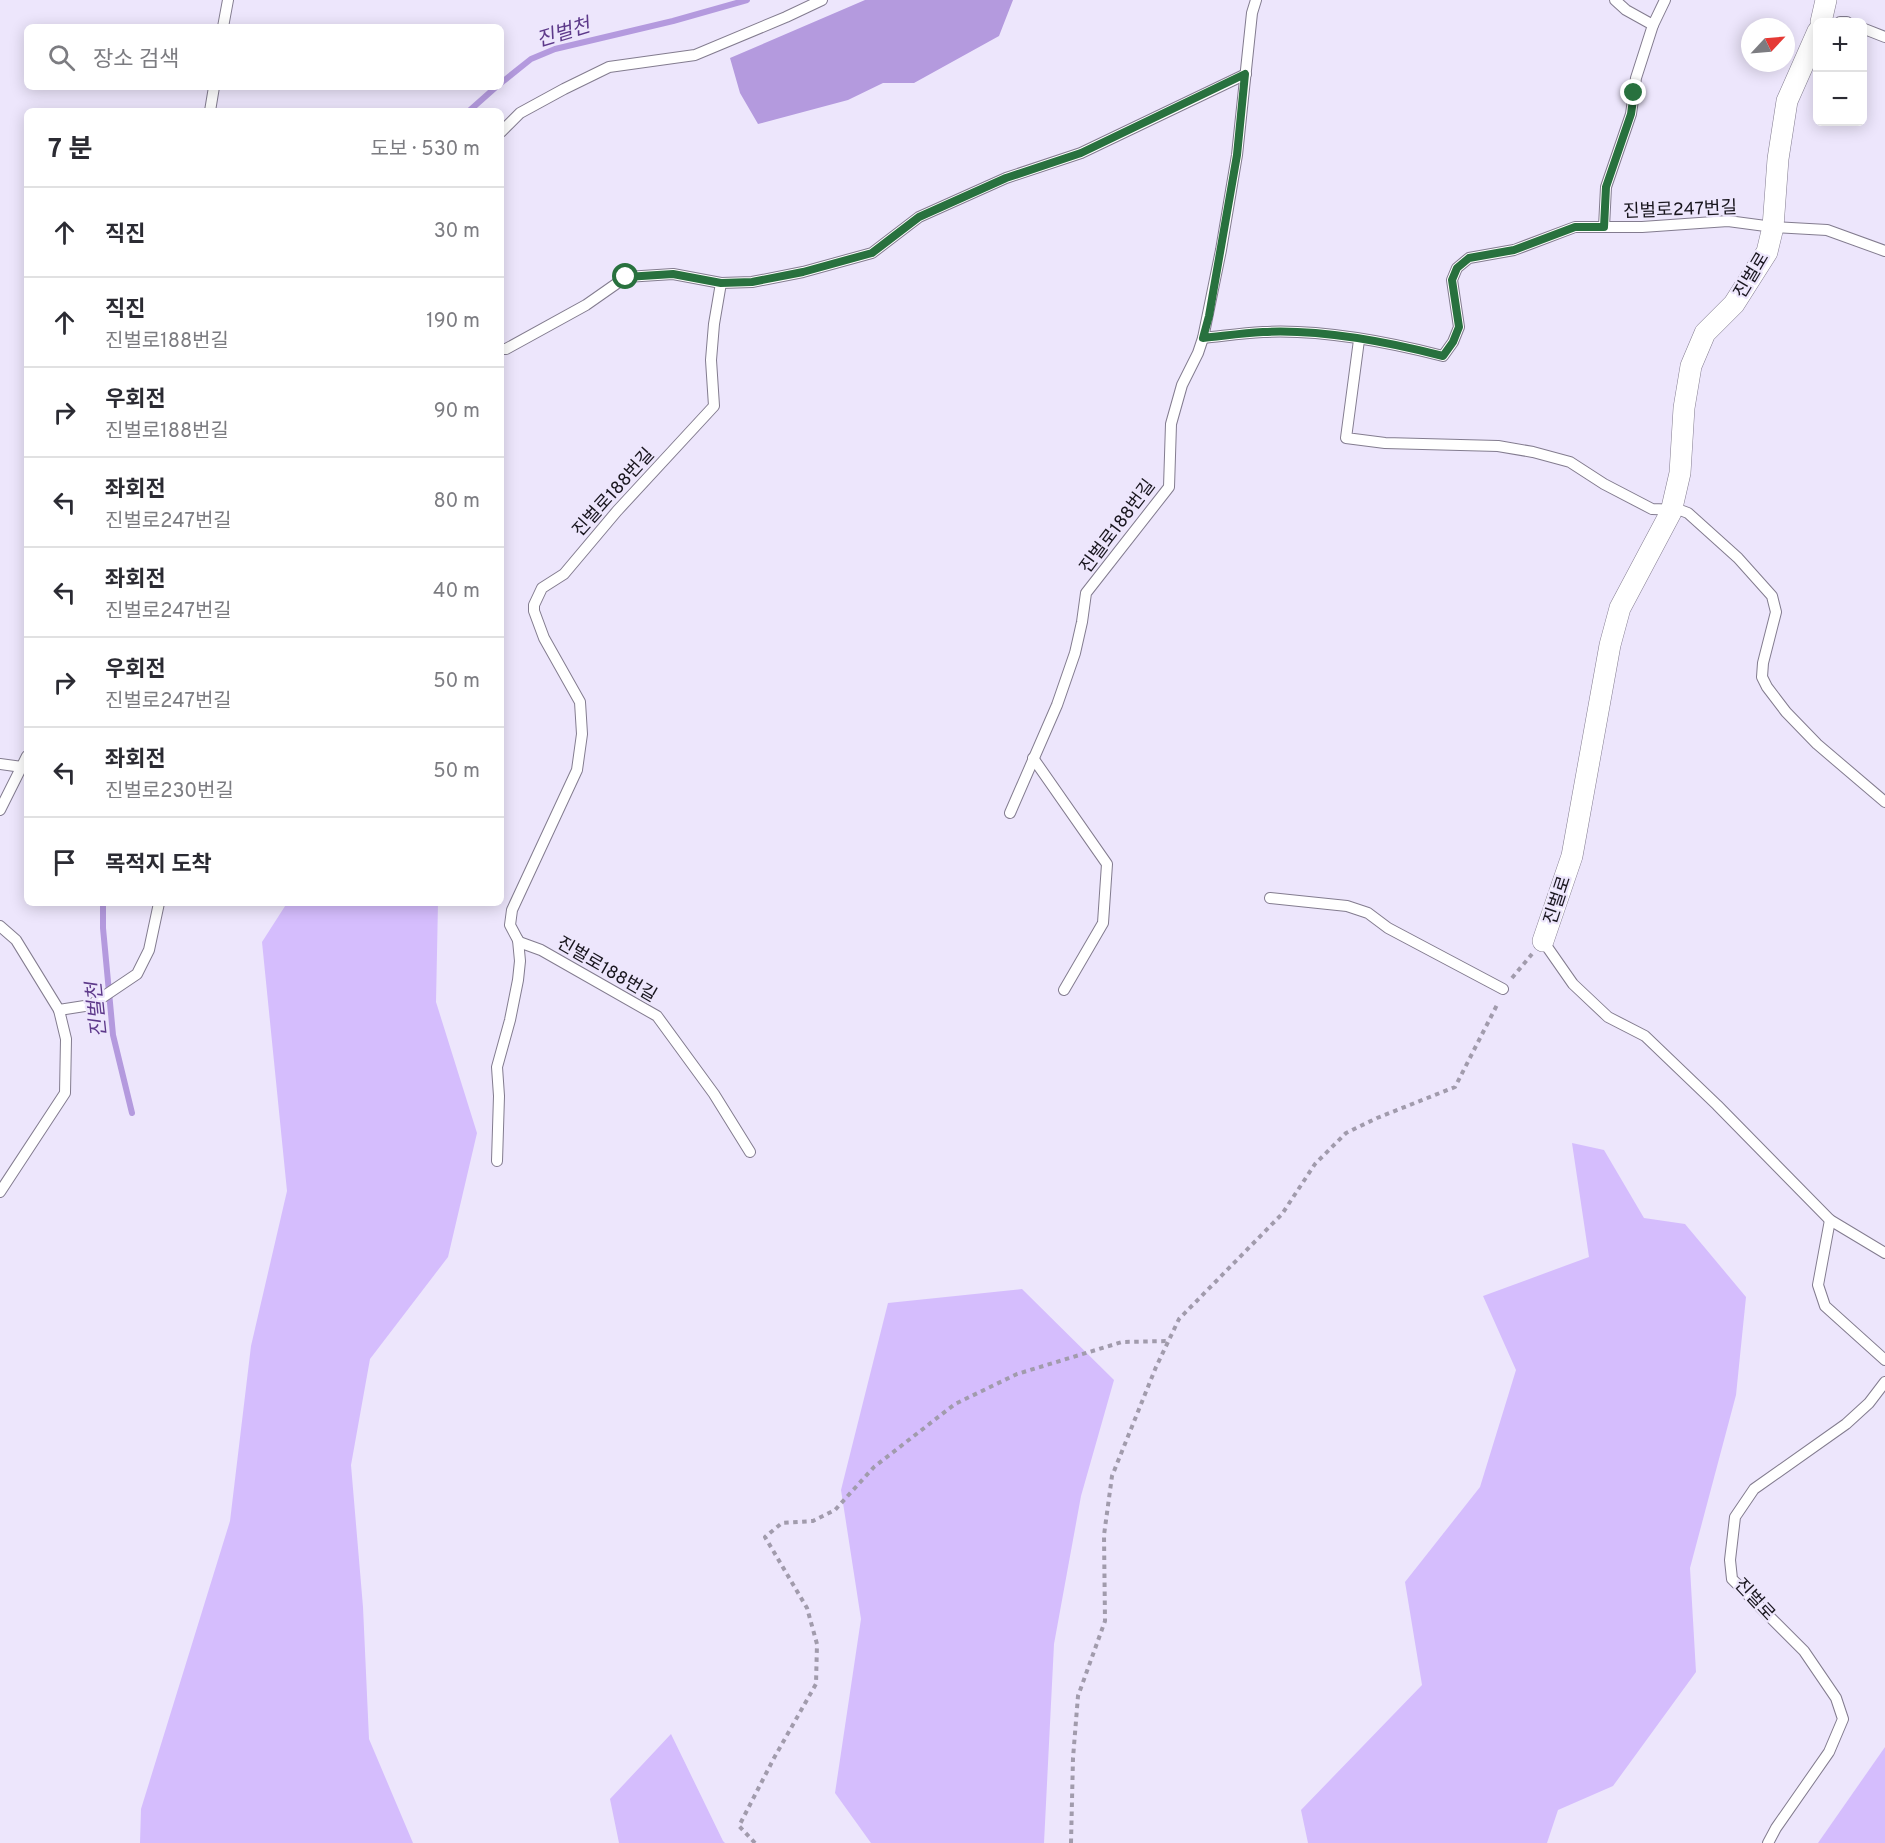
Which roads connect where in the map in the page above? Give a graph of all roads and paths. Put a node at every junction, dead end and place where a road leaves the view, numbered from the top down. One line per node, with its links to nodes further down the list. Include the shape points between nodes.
1 (228, 0): 8 (lane)
2 (822, 0): 16 (lane, via 695,55 609,67 520,113)
3 (1256, 0): 13 (lane, 진벌로188번길)
4 (1615, 0): 9 (lane)
5 (1665, 0): 9 (lane)
6 (1826, 0): 7 (street)
7 (1822, 18)
8 (224, 24)
9 (1653, 25): 17 (lane, via 1636,78 1631,114 1606,187)
10 (1867, 30): 11 (lane)
11 (1885, 37)
12 (1813, 42): 18 (street, 진벌로, via 1787,101)
13 (1245, 74): 20 (lane, via 1081,153 1006,178 919,217 872,253 793,274); 21 (lane, 진벌로188번길, via 1235,166)
14 (214, 90): 15 (lane)
15 (210, 108)
16 (504, 129)
17 (1604, 227): 18 (lane, 진벌로247번길, via 1728,221); 22 (lane, 진벌로247번길, via 1575,227 1514,250 1469,258 1457,268 1452,280 1459,327 1443,356)
18 (1773, 227): 19 (lane, 진벌로247번길, via 1827,230); 24 (street, 진벌로, via 1767,252 1734,304 1705,333 1690,366 1680,473)
19 (1885, 251)
20 (721, 283): 23 (lane, via 673,274 626,277 586,305); 35 (lane, 진벌로188번길, via 711,360 714,406 564,574 542,588 534,604 544,638 580,702 582,734 577,770 512,910 510,926)
21 (1203, 338): 22 (lane, 진벌로247번길, via 1264,332 1312,333); 25 (lane, 진벌로188번길, via 1182,385 1171,424 1169,487 1086,593 1075,653 1058,705)
22 (1359, 340): 24 (lane, via 1346,438 1498,446 1533,452 1570,462 1652,508)
23 (504, 349)
24 (1671, 510): 29 (lane, via 1688,513 1738,558 1772,596 1776,612 1762,677 1767,687 1817,744); 36 (street, 진벌로, via 1620,608 1572,856)
25 (1034, 758): 31 (lane, 진벌로188번길); 38 (lane, via 1107,864 1102,922)
26 (24, 763): 28 (lane)
27 (0, 764): 28 (lane)
28 (22, 767): 30 (lane)
29 (1885, 801)
30 (0, 810)
31 (1010, 813)
32 (1270, 898): 37 (lane, via 1347,906 1368,914)
33 (158, 906): 39 (lane, via 149,950 137,974 91,1005)
34 (0, 926): 39 (lane, via 16,940)
35 (518, 940): 40 (lane, 진벌로188번길, via 657,1016 714,1094); 41 (lane, via 518,980 496,1067)
36 (1544, 941): 37 (path); 43 (lane, 진벌로, via 1573,984 1608,1017 1645,1036)
37 (1503, 989): 45 (path, via 1455,1087 1346,1133 1315,1164 1282,1214 1179,1319)
38 (1064, 990)
39 (59, 1010): 42 (lane, via 66,1039 65,1093)
40 (750, 1152)
41 (497, 1161)
42 (0, 1192)
43 (1830, 1220): 44 (lane, 진벌로); 46 (lane, via 1818,1286 1825,1306)
44 (1885, 1252)
45 (1168, 1341): 48 (path, via 1122,1342 1017,1374 955,1404 874,1467 836,1510 813,1521 782,1523 765,1537 807,1608 817,1644 816,1684 739,1826); 49 (path, via 1112,1476 1104,1535 1105,1621 1078,1696)
46 (1885, 1360)
47 (1885, 1382): 50 (lane, 진벌로, via 1846,1424 1754,1489 1736,1517 1730,1560 1732,1579 1804,1651 1836,1698 1843,1719 1829,1752)
48 (755, 1843)
49 (1071, 1843)
50 (1768, 1843)

